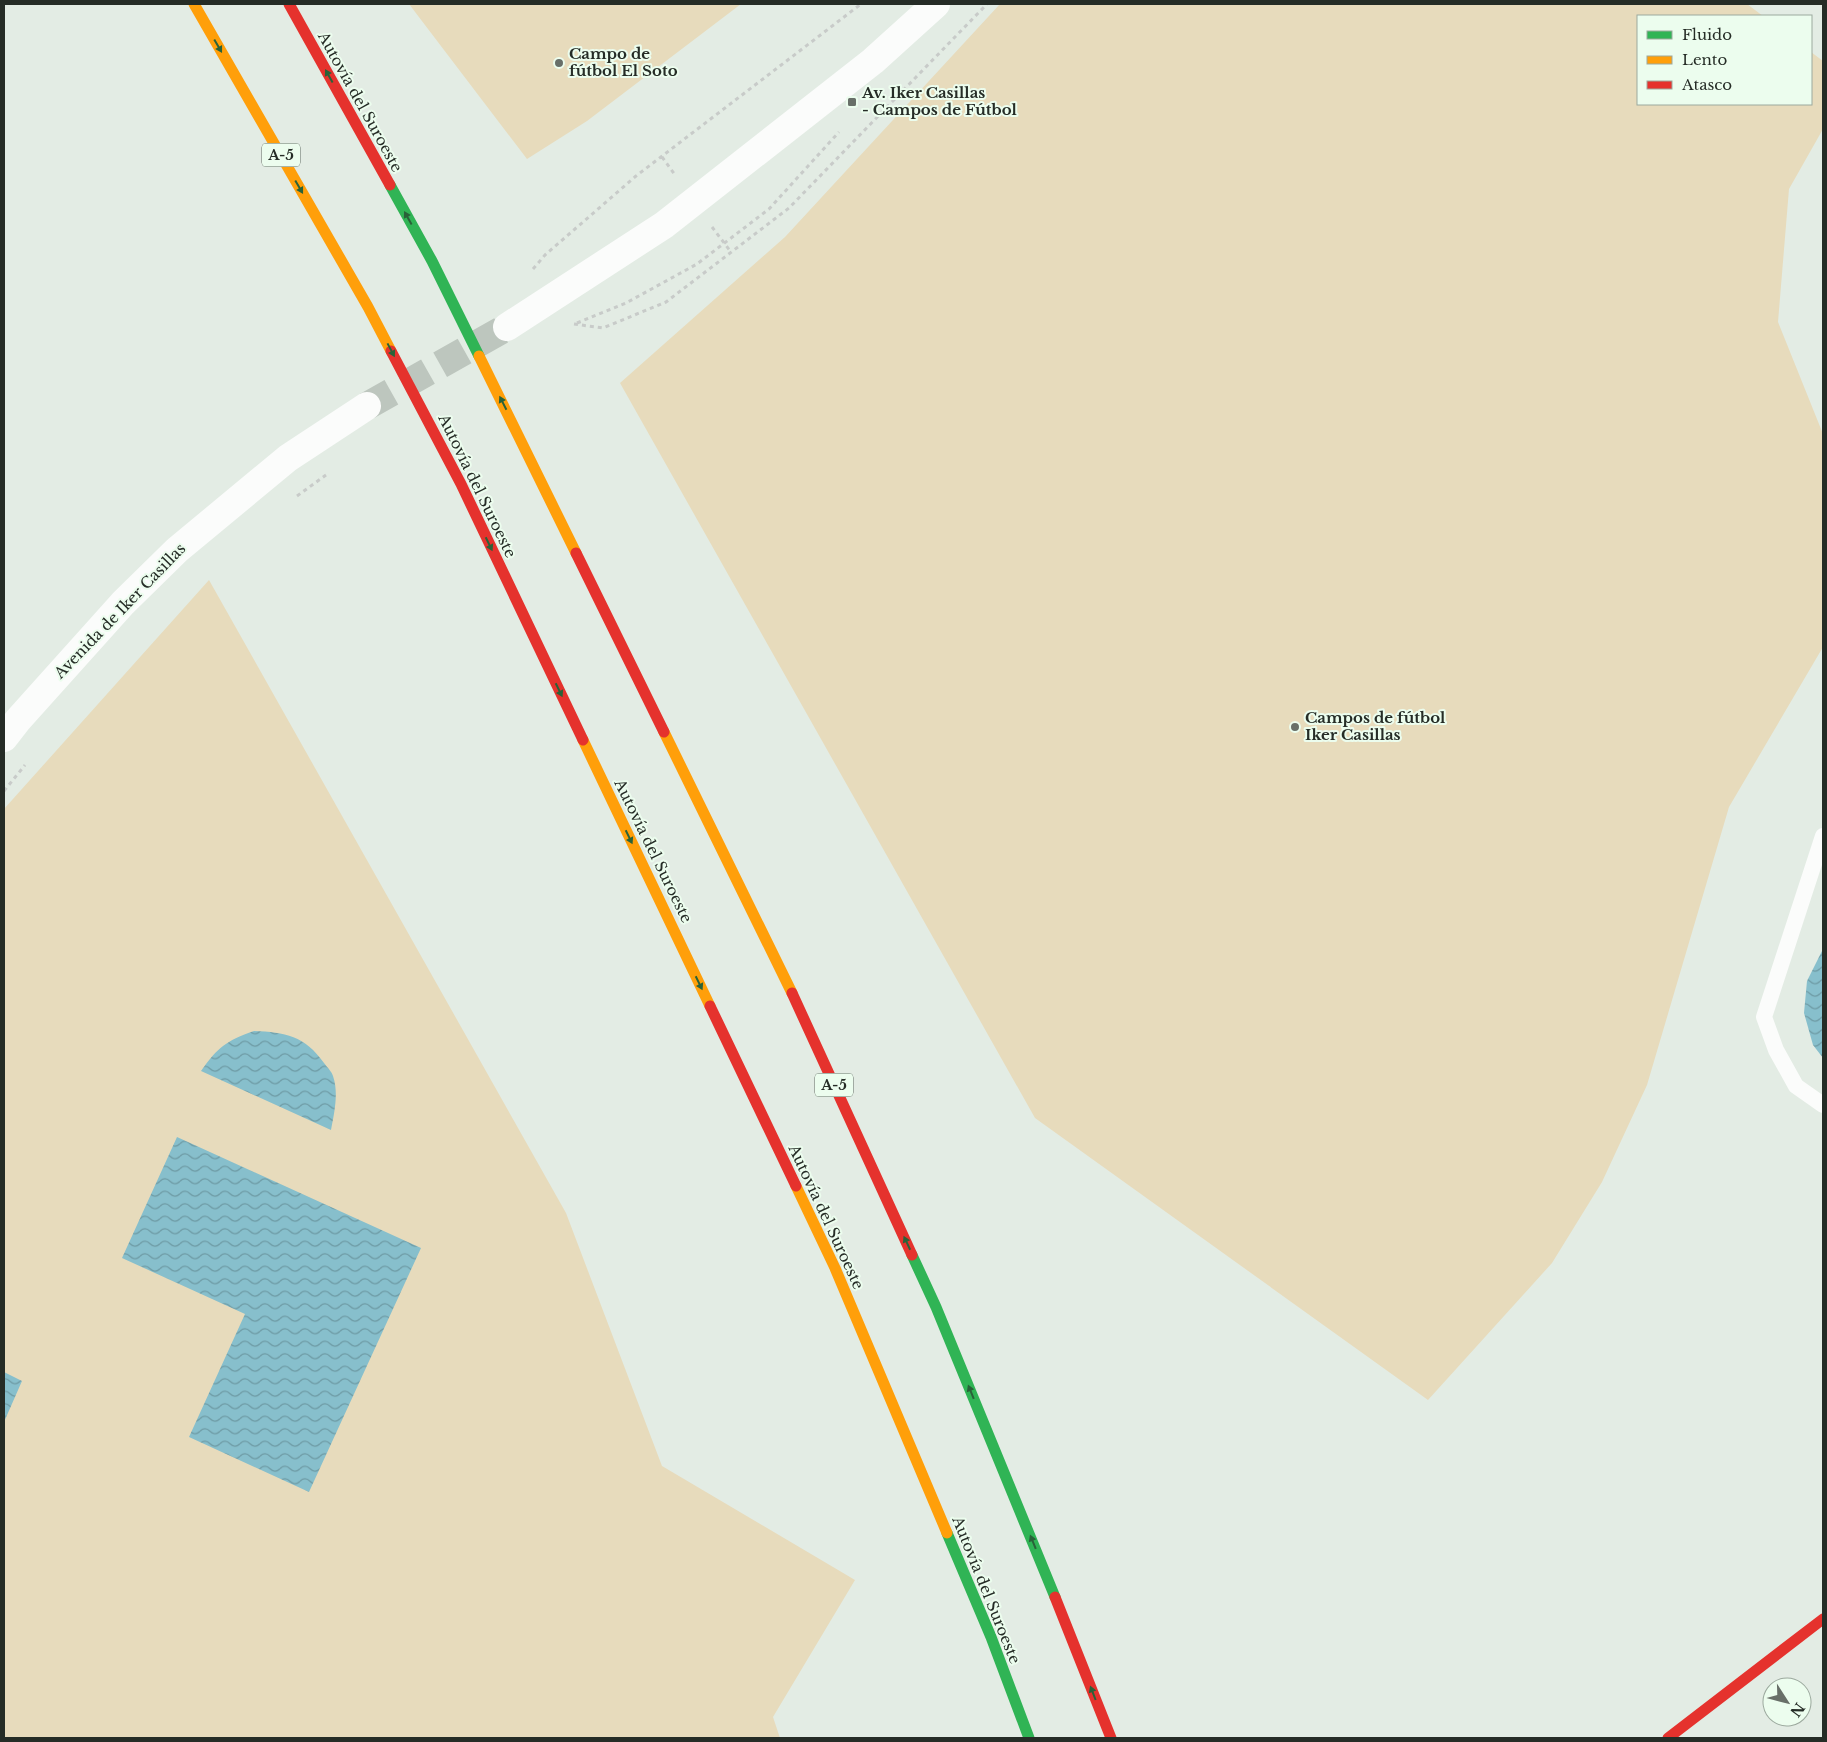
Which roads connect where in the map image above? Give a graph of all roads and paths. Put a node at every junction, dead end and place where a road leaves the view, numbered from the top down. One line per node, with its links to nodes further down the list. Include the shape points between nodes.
1 (194, 4): 18 (main road, Autovía del Suroeste / A-5, one-way to 18, via 368,307 461,484 835,1268 991,1637)
2 (289, 4): 19 (main road, Autovía del Suroeste / A-5, one-way to 2, via 936,1307 787,982 432,261)
3 (861, 4): 7 (path, via 636,176 545,255)
4 (936, 4): 8 (street, via 873,61 664,225)
5 (987, 4): 6 (path, via 789,208 666,302 604,328 574,324 626,303 697,264 769,209)
6 (841, 130)
7 (527, 276)
8 (507, 327)
9 (367, 406): 12 (street, Avenida de Iker Casillas, via 288,458 177,550 123,603)
10 (330, 472): 11 (path)
11 (290, 502)
12 (4, 738)
13 (29, 760): 14 (path)
14 (4, 791)
15 (1823, 836): 16 (lane, via 1764,1017 1776,1050 1796,1086)
16 (1823, 1105)
17 (1823, 1619): 20 (main road)
18 (1029, 1738)
19 (1111, 1738)
20 (1668, 1738)

